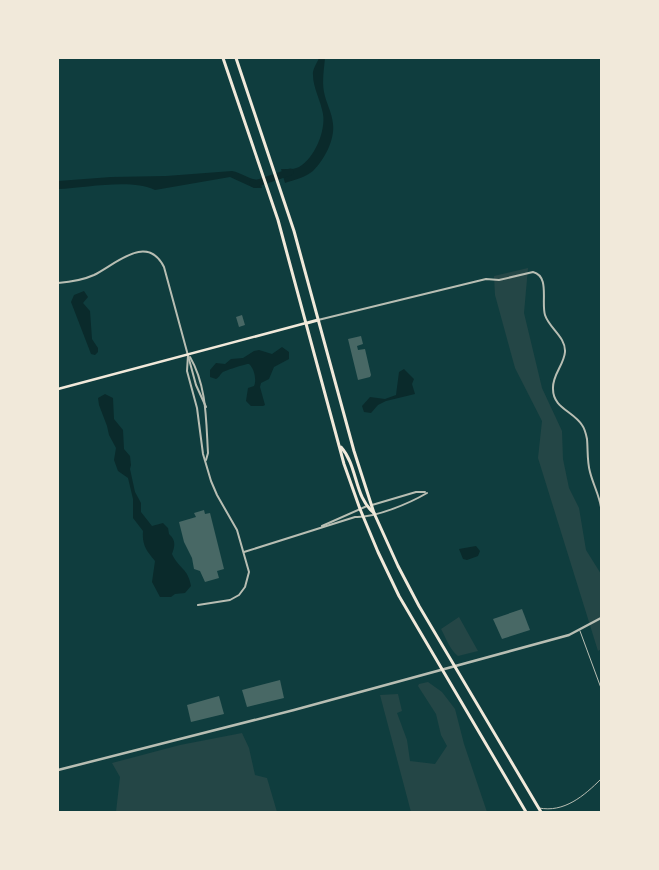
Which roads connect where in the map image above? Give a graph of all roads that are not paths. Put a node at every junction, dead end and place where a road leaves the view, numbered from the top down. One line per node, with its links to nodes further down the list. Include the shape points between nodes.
1 (223, 58): 5 (main road, via 269,194)
2 (236, 58): 4 (main road, via 281,191)
3 (58, 283): 6 (street, via 93,275 130,254 150,252 164,267)
4 (318, 320): 5 (main road); 11 (main road); 13 (street, via 486,279 499,280 533,272 540,276 544,314 561,338 565,352 553,385 554,398 586,431 589,470)
5 (307, 323): 6 (main road); 9 (main road)
6 (188, 355): 7 (main road); 8 (street, via 196,385); 8 (street, via 196,368); 10 (street, via 187,370)
7 (58, 389)
8 (206, 407): 10 (street)
9 (339, 445): 12 (main road, via 349,459); 14 (main road)
10 (206, 460): 18 (street, via 211,481 232,521)
11 (371, 505): 12 (street); 15 (main road); 15 (street, via 416,492 427,492 406,503)
12 (366, 507): 14 (street); 15 (main road)
13 (601, 507)
14 (360, 509): 16 (main road); 17 (street)
15 (374, 513): 16 (street); 22 (main road, via 398,566)
16 (363, 517): 17 (street, via 355,516); 23 (main road, via 388,573)
17 (318, 529): 18 (street)
18 (244, 552): 19 (street, via 249,576 243,592 230,600)
19 (198, 605)
20 (601, 618): 21 (street)
21 (580, 631): 22 (street); 24 (lane)
22 (455, 666): 23 (street); 27 (main road)
23 (442, 669): 25 (street, via 294,710); 28 (main road)
24 (601, 688)
25 (58, 770)
26 (601, 780): 27 (lane, via 579,800 555,808)
27 (538, 808): 29 (main road)
28 (526, 812)
29 (541, 812)

